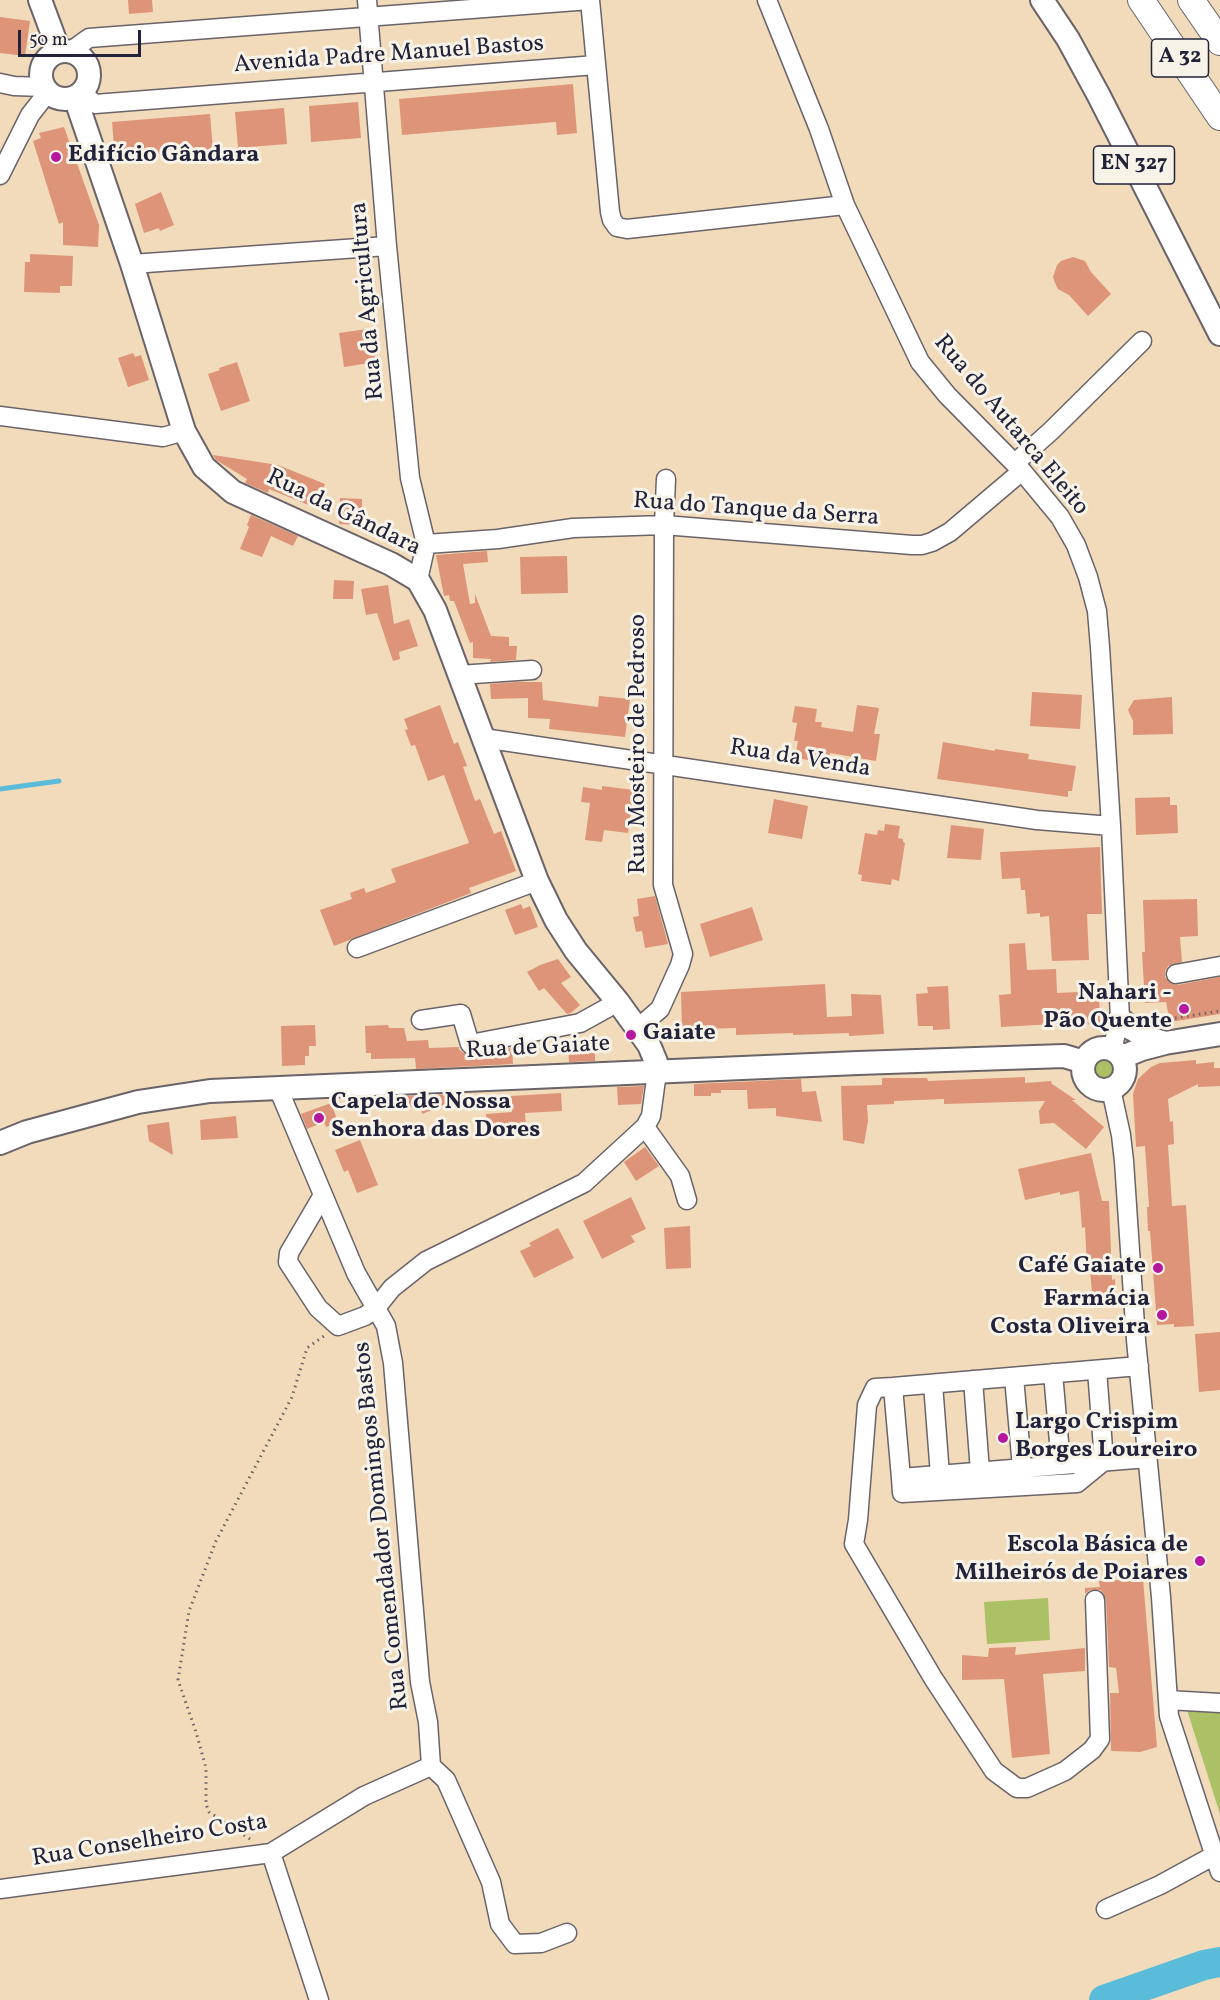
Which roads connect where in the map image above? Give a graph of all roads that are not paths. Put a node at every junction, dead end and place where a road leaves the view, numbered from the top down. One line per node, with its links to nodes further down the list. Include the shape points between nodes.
1 (40, 0): 9 (main road, Rua da Gândara)
2 (590, 0): 7 (street, Avenida Padre Manuel Bastos); 10 (street)
3 (767, 0): 17 (street, Rua do Autarca Eleito)
4 (1042, 0): 20 (main road, EN 327, via 1099,96)
5 (1141, 0): 15 (highway, A 32)
6 (1191, 0): 8 (highway, A 32)
7 (368, 8): 9 (street, Avenida Padre Manuel Bastos, via 89,38); 11 (street, Rua da Agricultura)
8 (1220, 42)
9 (65, 51): 13 (main road, via 52,54 43,65 41,80); 14 (main road, Rua da Gândara, via 84,58 90,72)
10 (596, 65): 11 (street, Avenida Padre Manuel Bastos); 17 (street, via 610,212 617,227)
11 (374, 81): 14 (street, Avenida Padre Manuel Bastos, via 94,104); 18 (street, Rua da Agricultura)
12 (0, 83): 13 (street)
13 (46, 90): 14 (main road, via 61,99); 16 (street)
14 (79, 95): 19 (main road, Rua da Gândara)
15 (1220, 117)
16 (0, 175)
17 (845, 206): 24 (street, Rua do Autarca Eleito, via 920,362)
18 (387, 246): 19 (street); 27 (street, Rua da Agricultura, via 410,478)
19 (132, 264): 23 (main road, Rua da Gândara)
20 (1220, 334)
21 (1142, 341): 24 (street, Rua do Tanque da Serra)
22 (0, 416): 23 (street, via 163,437)
23 (184, 431): 28 (main road, Rua da Gândara, via 204,467 233,492)
24 (1018, 467): 26 (street, Rua do Tanque da Serra, via 950,532 922,544); 33 (street, Rua do Autarca Eleito, via 1060,517 1076,545 1094,600 1101,647)
25 (666, 479): 26 (street, Rua Mosteiro de Pedroso)
26 (664, 525): 27 (street, Rua do Tanque da Serra, via 573,528); 32 (street, Rua Mosteiro de Pedroso)
27 (426, 544): 28 (street, Rua da Agricultura)
28 (418, 580): 30 (main road, Rua da Gândara, via 435,610)
29 (532, 670): 30 (street)
30 (459, 675): 31 (main road, Rua da Gândara)
31 (483, 738): 32 (street, Rua da Venda); 34 (main road, Rua da Gândara)
32 (664, 763): 33 (street, Rua da Venda, via 1037,820); 41 (street, Rua Mosteiro de Pedroso, via 663,885 683,954 660,1009)
33 (1111, 826): 39 (street, Rua do Autarca Eleito)
34 (537, 881): 35 (street); 38 (main road, Rua da Gândara, via 576,951)
35 (357, 948)
36 (1220, 966): 37 (street)
37 (1176, 974)
38 (618, 1002): 40 (street, via 580,1023 470,1044 461,1014); 41 (main road, Rua da Gândara)
39 (1120, 1019): 43 (main road, via 1130,1028); 44 (street, Rua do Autarca Eleito)
40 (421, 1020)
41 (638, 1028): 46 (main road, Rua da Gândara, via 649,1045)
42 (1220, 1034): 43 (main road)
43 (1165, 1043): 44 (main road)
44 (1117, 1053): 45 (main road, via 1099,1048); 48 (main road, via 1125,1063 1124,1076)
45 (1084, 1062): 46 (main road, Rua de Gaiate, via 1064,1056); 48 (main road, via 1084,1075 1092,1086)
46 (657, 1071): 47 (main road, Rua de Gaiate); 49 (street, via 651,1116)
47 (278, 1088): 50 (main road, Rua de Gaiate, via 210,1091 138,1102); 51 (street, Rua Comendador Domingos Bastos)
48 (1111, 1089): 54 (street, via 1121,1135)
49 (645, 1127): 52 (street, via 680,1176); 53 (street, via 584,1183 426,1261 392,1288)
50 (0, 1143)
51 (323, 1195): 53 (street, Rua Comendador Domingos Bastos); 53 (street, via 289,1253 288,1263 318,1308 338,1326)
52 (687, 1200)
53 (375, 1308): 71 (street, Rua Comendador Domingos Bastos, via 386,1326 393,1363 420,1682)
54 (1139, 1366): 55 (street); 61 (street)
55 (1097, 1370): 56 (street); 62 (street)
56 (1053, 1373): 57 (street); 63 (street)
57 (1014, 1377): 58 (street); 64 (street)
58 (973, 1380): 59 (street); 65 (street)
59 (933, 1383): 60 (street); 66 (street)
60 (893, 1387): 67 (street); 68 (street, via 876,1388 867,1405 854,1544 933,1678 994,1771 1017,1788 1027,1788 1065,1771 1100,1739)
61 (1148, 1458): 62 (street); 69 (street)
62 (1104, 1461): 63 (street); 67 (street, via 1077,1483 902,1493)
63 (1061, 1465): 64 (street)
64 (1022, 1468): 65 (street)
65 (980, 1472): 66 (street)
66 (940, 1475): 67 (street)
67 (901, 1478)
68 (1095, 1600)
69 (1168, 1700): 70 (street); 73 (street, via 1169,1716)
70 (1220, 1703)
71 (431, 1766): 72 (street, Rua Conselheiro Costa, via 364,1796); 76 (street, via 446,1780 490,1882 500,1924 515,1944 541,1943)
72 (271, 1853): 74 (street, Rua Conselheiro Costa); 77 (street)
73 (1217, 1864): 75 (street)
74 (0, 1889)
75 (1106, 1909)
76 (567, 1933)
77 (319, 2000)

